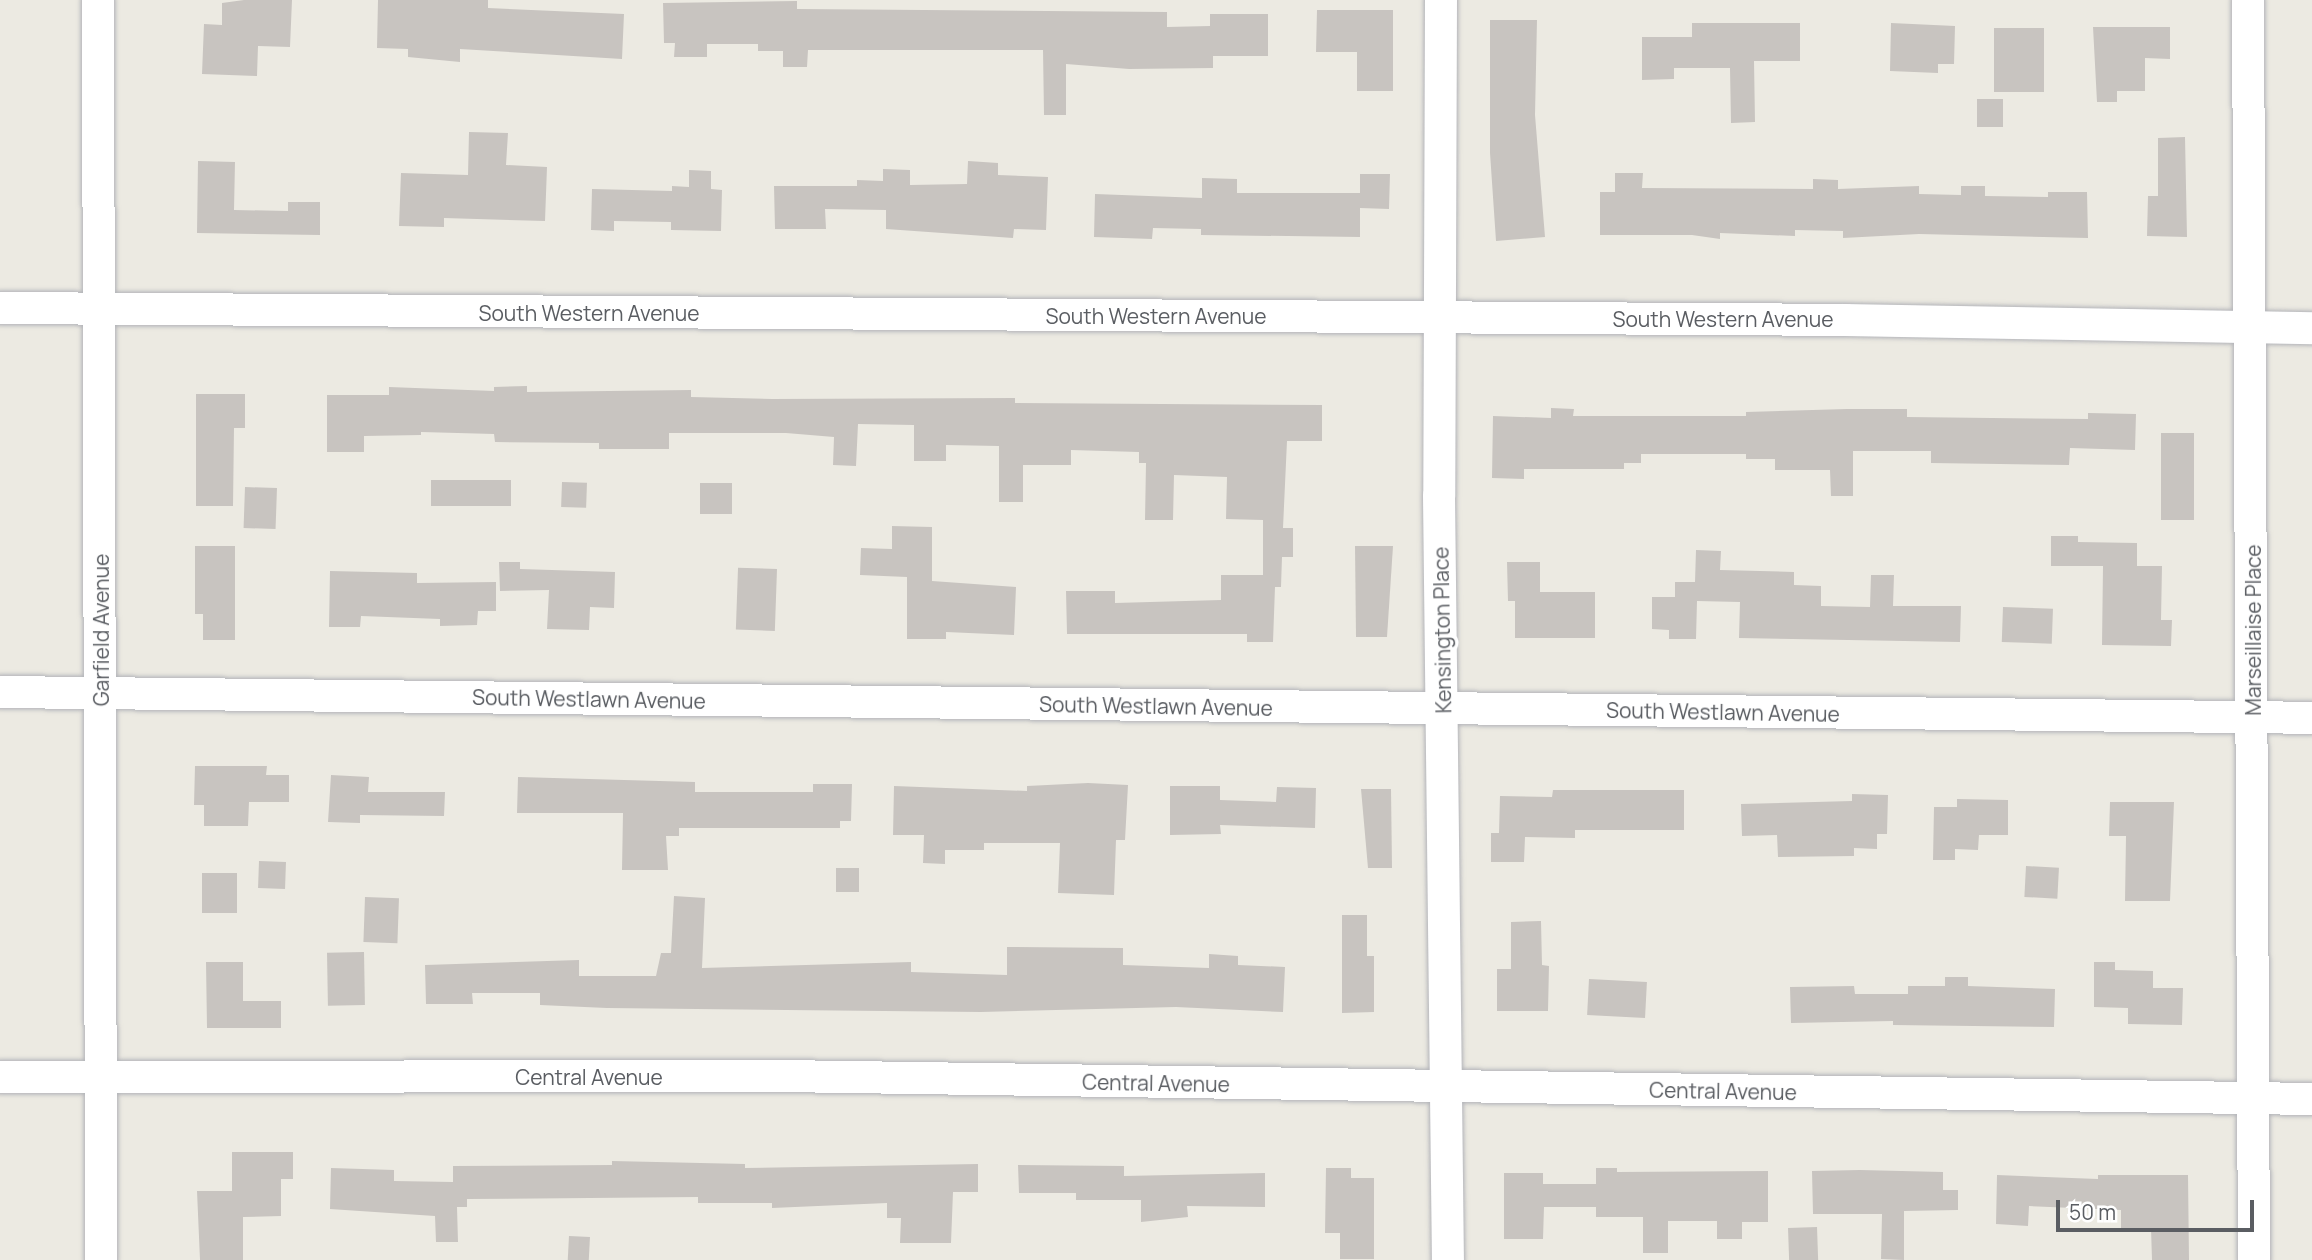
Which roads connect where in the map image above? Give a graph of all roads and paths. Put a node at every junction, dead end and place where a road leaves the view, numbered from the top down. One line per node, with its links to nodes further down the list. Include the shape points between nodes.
1 (98, 0): 5 (street, Garfield Avenue)
2 (1441, 0): 6 (street, Kensington Place)
3 (2248, 0): 7 (street, Marseillaise Place)
4 (0, 308): 5 (street, South Western Avenue)
5 (98, 310): 6 (street, South Western Avenue); 10 (street, Garfield Avenue)
6 (1442, 318): 7 (street, South Western Avenue); 11 (street, Kensington Place, via 1439,496)
7 (2252, 327): 8 (street, South Western Avenue); 12 (street, Marseillaise Place)
8 (2312, 328)
9 (0, 692): 10 (street, South Westlawn Avenue)
10 (102, 692): 11 (street, South Westlawn Avenue); 15 (street, Garfield Avenue)
11 (1444, 710): 12 (street, South Westlawn Avenue); 16 (street, Kensington Place)
12 (2254, 717): 13 (street, South Westlawn Avenue); 17 (street, Marseillaise Place)
13 (2312, 718)
14 (0, 1077): 15 (street, Central Avenue)
15 (100, 1079): 16 (street, Central Avenue, via 781,1076); 19 (street, Garfield Avenue)
16 (1446, 1088): 17 (street, Central Avenue); 20 (street, Kensington Place)
17 (2255, 1098): 18 (street, Central Avenue); 21 (street, Marseillaise Place)
18 (2312, 1099)
19 (100, 1260)
20 (1448, 1260)
21 (2254, 1260)

